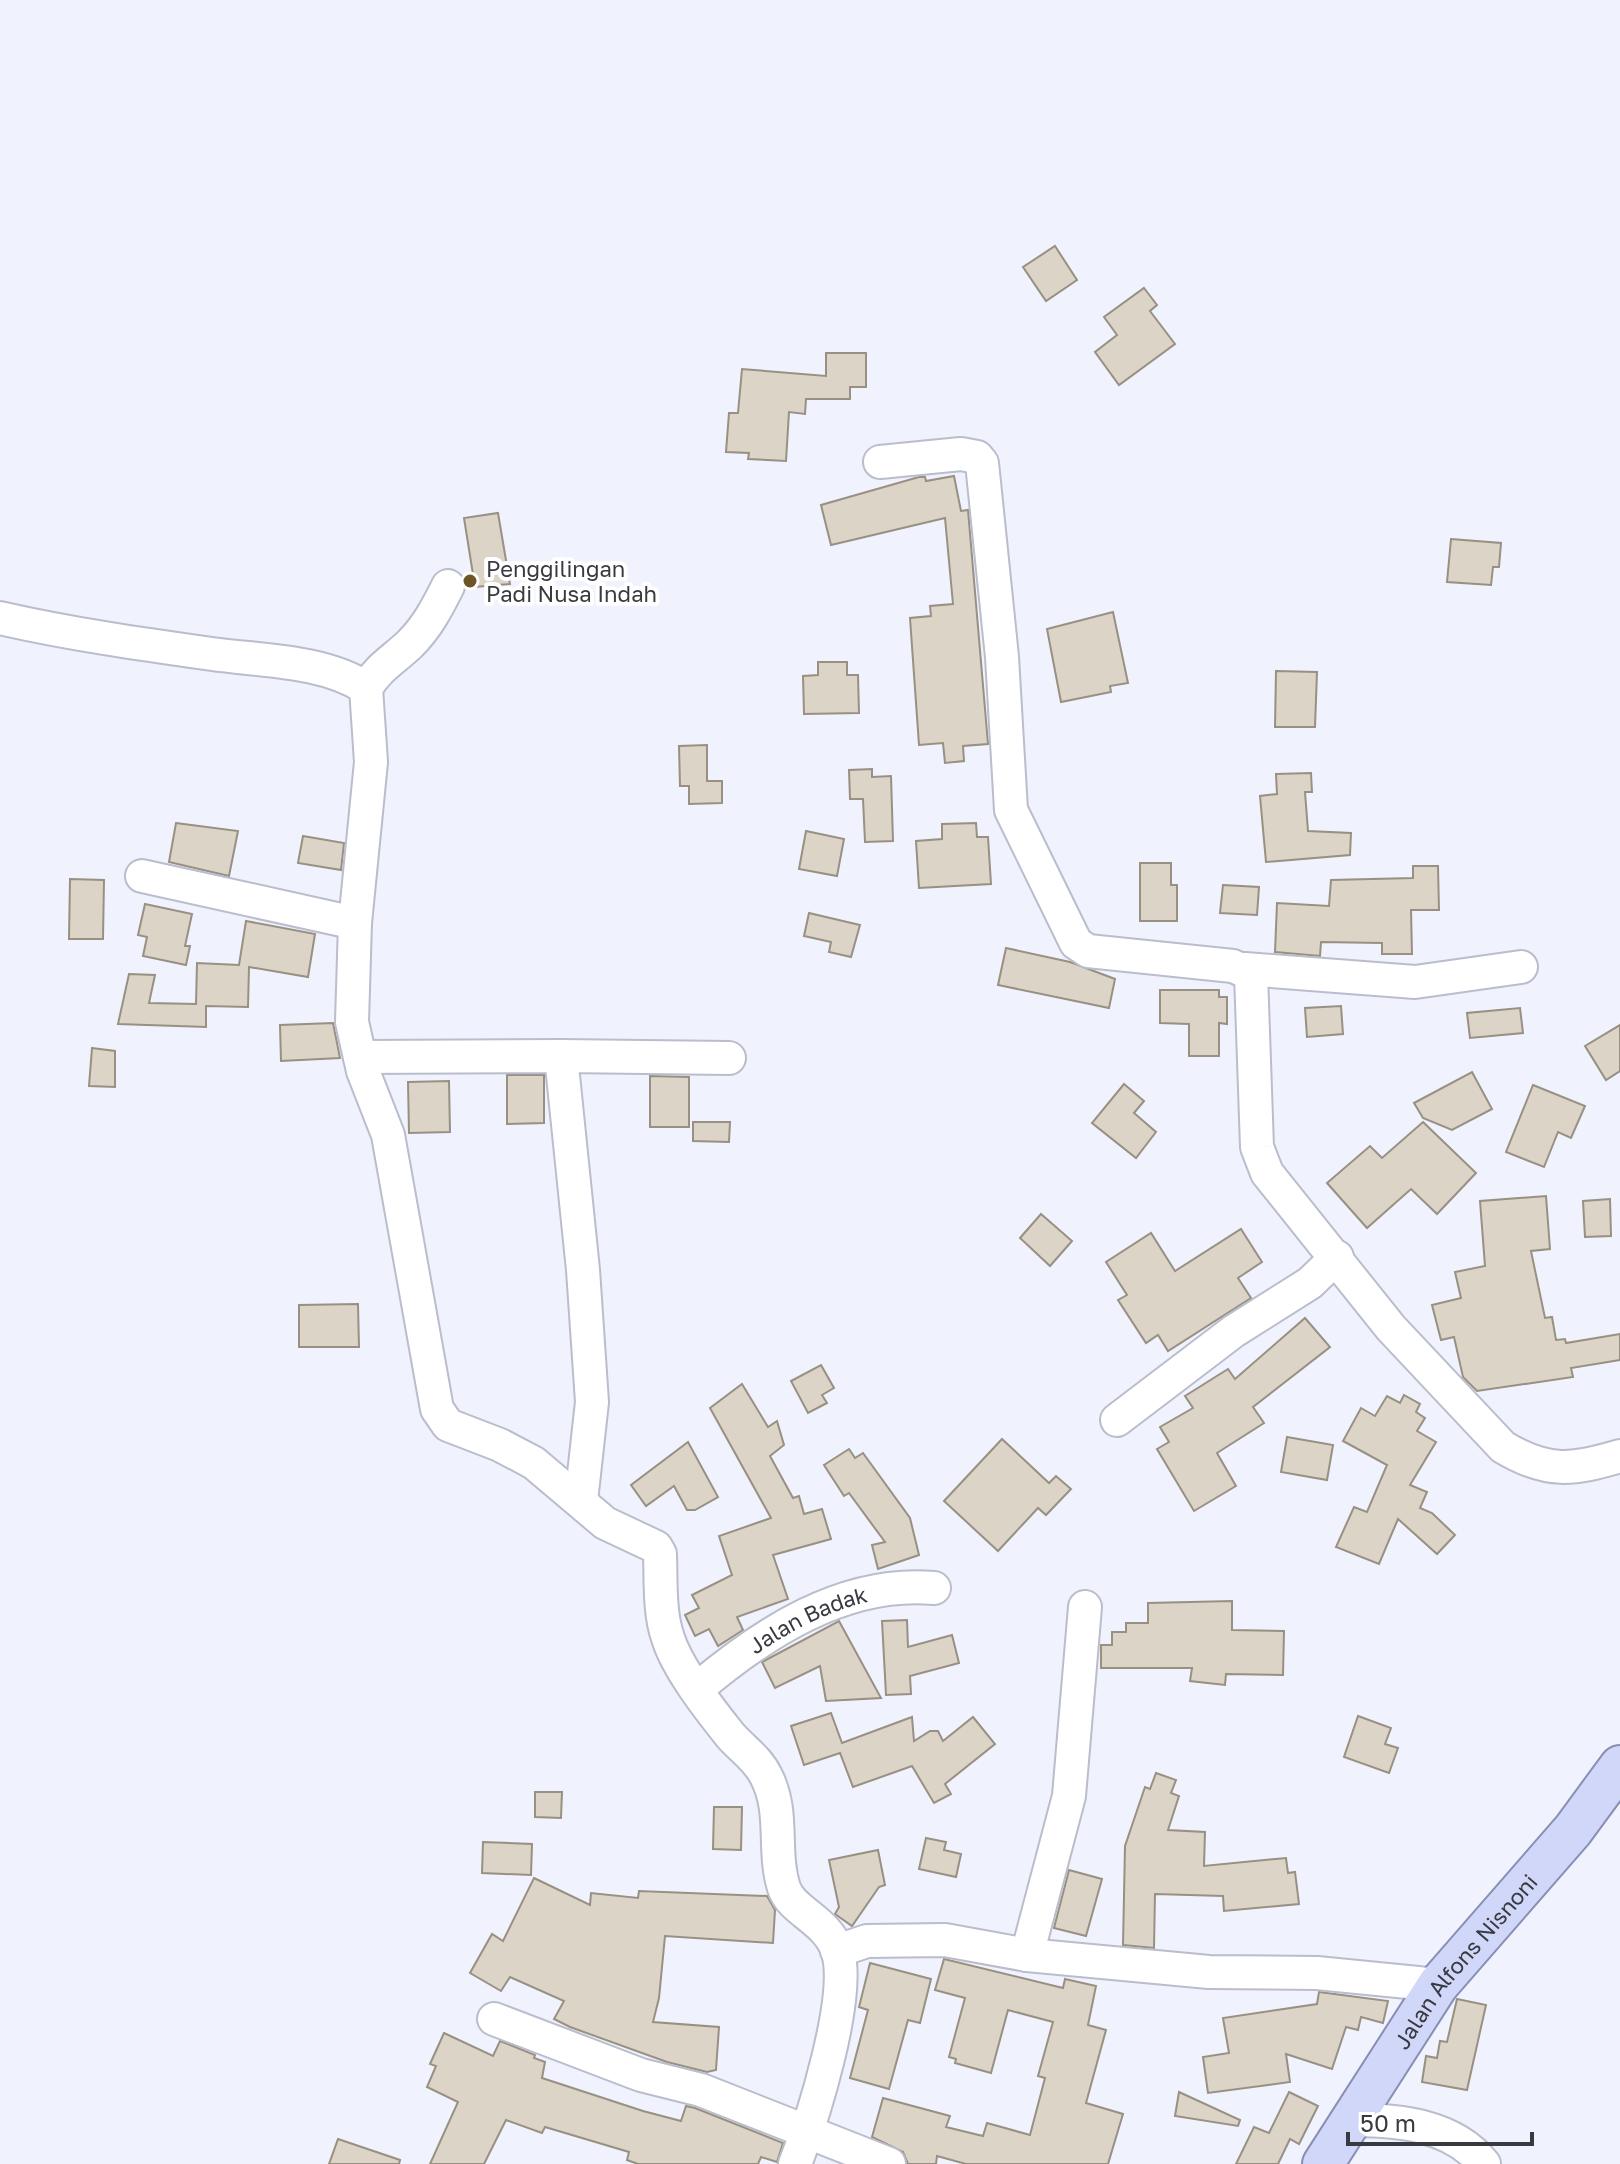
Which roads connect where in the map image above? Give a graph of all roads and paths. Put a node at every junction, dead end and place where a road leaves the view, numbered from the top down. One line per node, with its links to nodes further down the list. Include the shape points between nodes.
1 (880, 462): 8 (street, via 961,454 982,463 1011,810 1076,943 1088,951)
2 (448, 586): 4 (street, via 434,616 412,642 378,668)
3 (0, 618): 4 (street, via 323,670)
4 (366, 688): 6 (street, via 371,762)
5 (142, 876): 6 (street)
6 (355, 923): 10 (street, via 352,1022)
7 (1521, 967): 8 (street, via 1415,982)
8 (1245, 969): 12 (street, via 1253,978 1255,1124 1262,1164)
9 (561, 1056): 10 (street); 11 (street); 15 (street, via 592,1402)
10 (360, 1057): 15 (street, via 388,1135 440,1415 448,1425 534,1463)
11 (729, 1058)
12 (1337, 1257): 13 (street, via 1310,1283 1234,1331); 14 (street, via 1391,1328 1503,1447 1566,1469)
13 (1117, 1420)
14 (1620, 1456)
15 (581, 1501): 18 (street, via 605,1523 656,1547 668,1639)
16 (934, 1588): 18 (street, Jalan Badak, via 899,1585 796,1618 742,1650)
17 (1085, 1607): 21 (street, via 1069,1796)
18 (697, 1689): 20 (street, via 766,1776 777,1803 783,1887 826,1930)
19 (1620, 1766): 22 (main road, Jalan Alfons Nisnoni, via 1573,1830)
20 (837, 1951): 21 (street, via 867,1941 945,1940); 25 (street, via 839,1999)
21 (1027, 1955): 22 (street)
22 (1438, 1985): 24 (main road, Jalan Alfons Nisnoni)
23 (494, 2019): 25 (street)
24 (1353, 2120): 28 (main road, Jalan Alfons Nisnoni); 29 (street, via 1397,2120 1436,2131 1462,2143)
25 (808, 2132): 26 (street); 27 (street)
26 (795, 2164)
27 (889, 2164)
28 (1323, 2164)
29 (1484, 2164)

